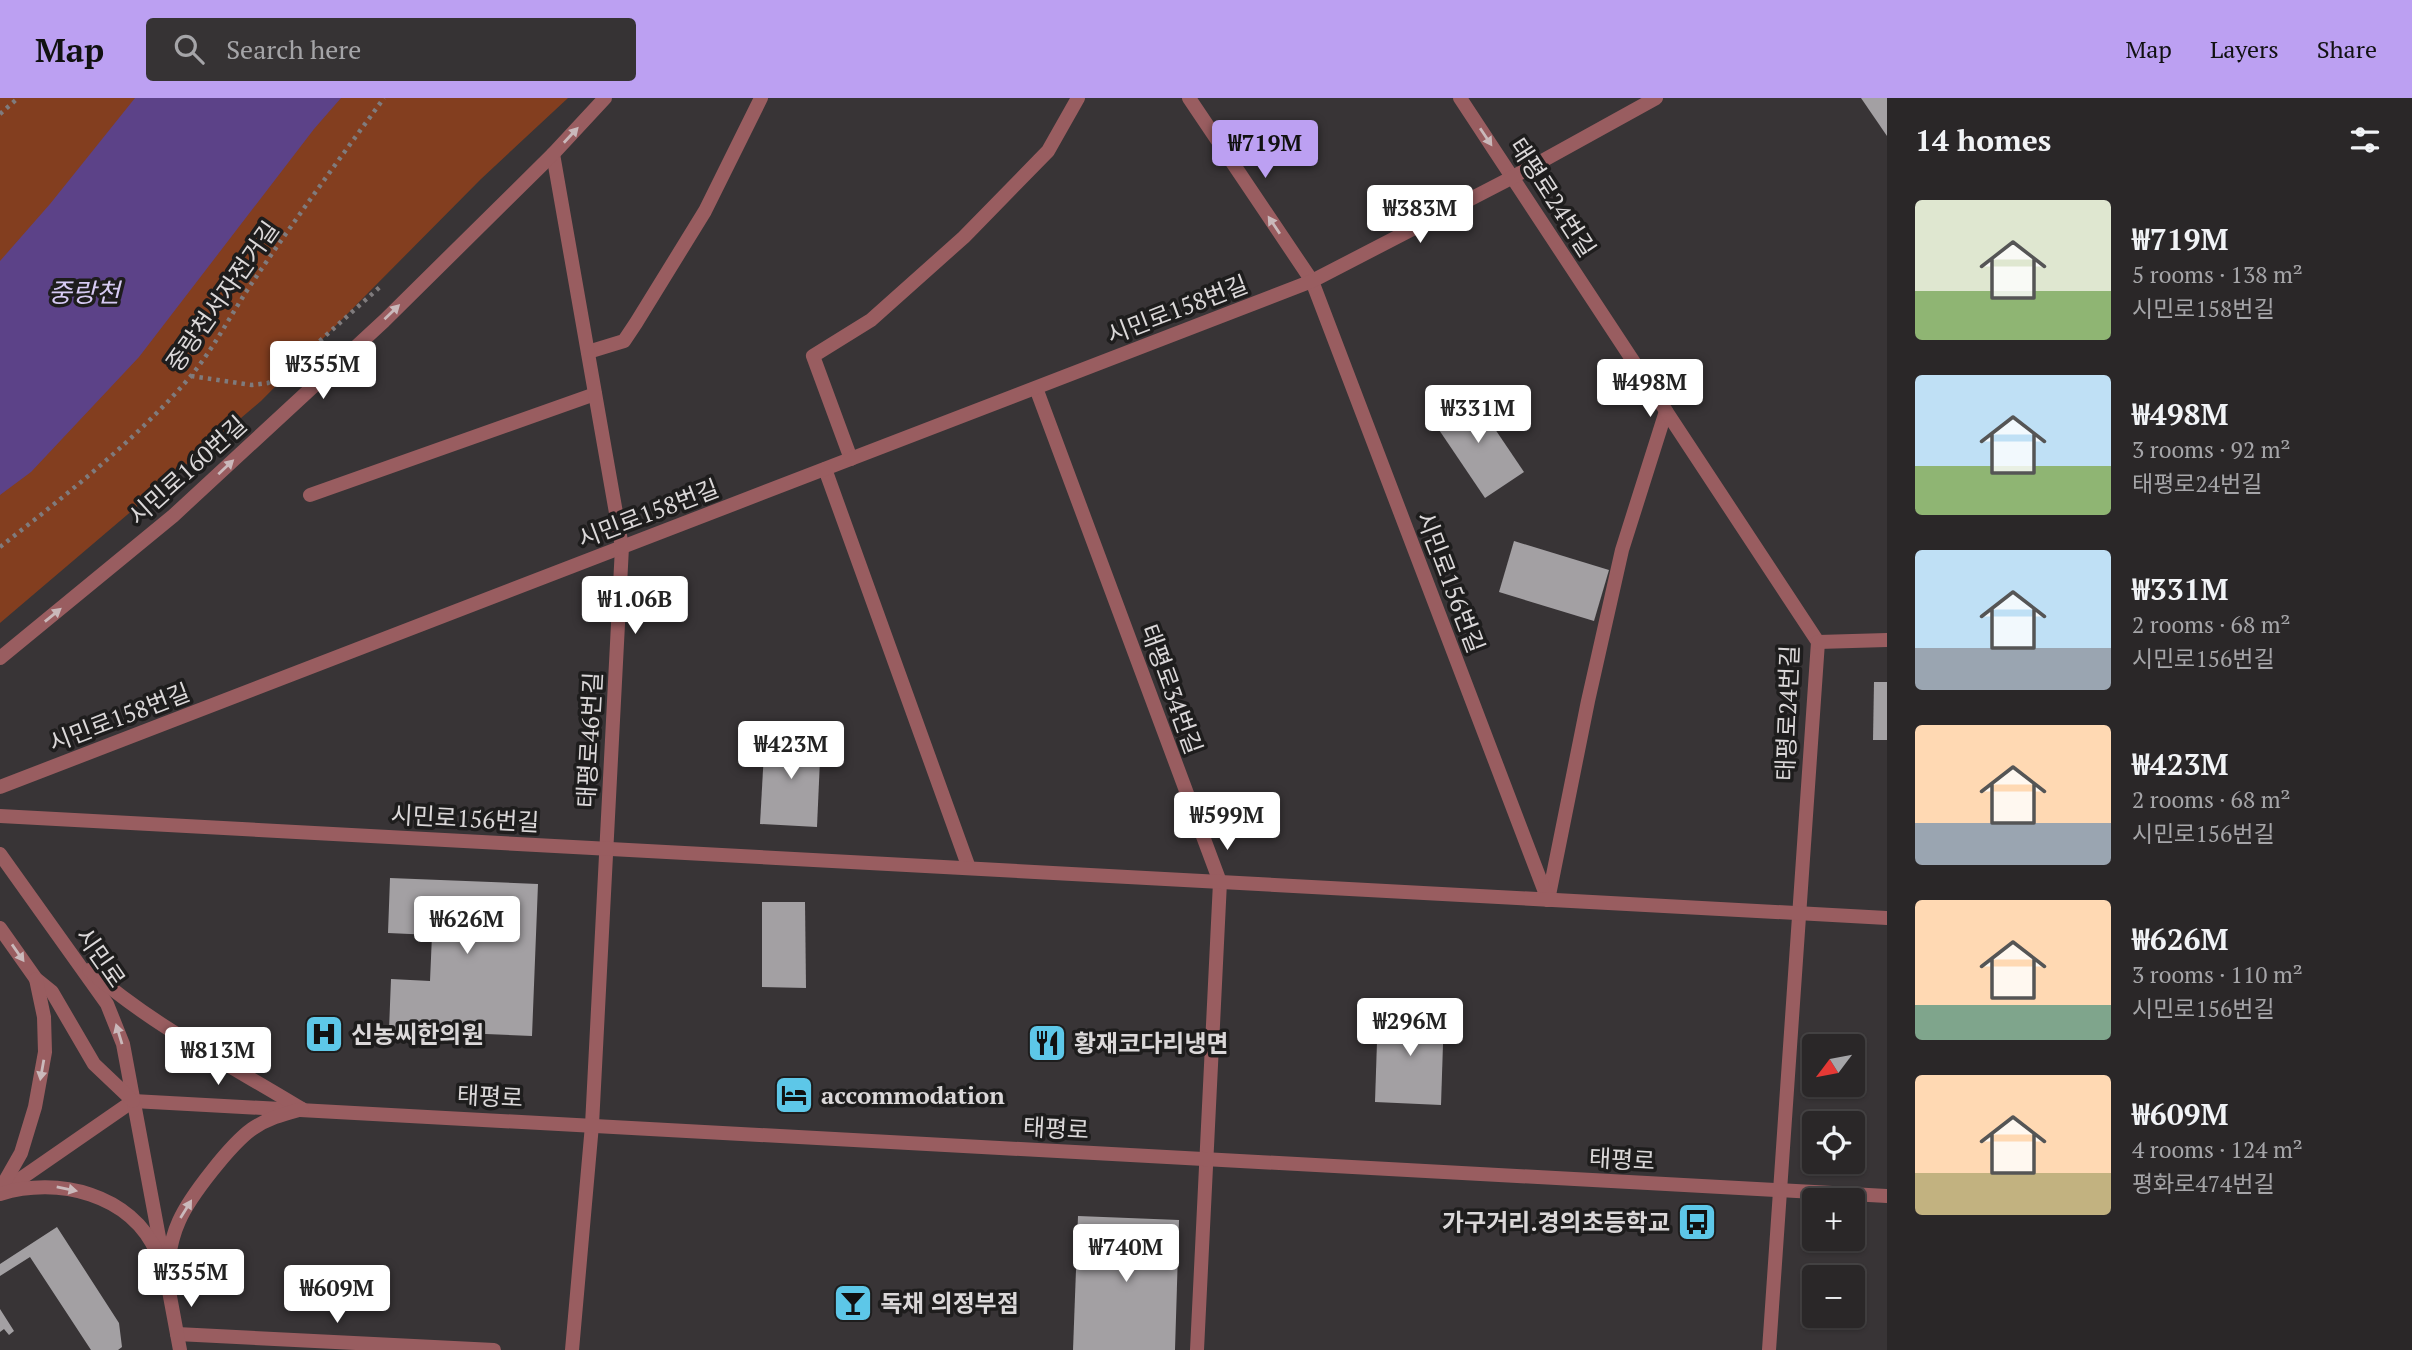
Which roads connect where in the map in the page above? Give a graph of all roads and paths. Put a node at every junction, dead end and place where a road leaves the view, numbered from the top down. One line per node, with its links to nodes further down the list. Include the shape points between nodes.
1 (18, 98): 9 (path)
2 (384, 98): 15 (path, 중랑천서자전거길)
3 (605, 98): 10 (street, 시민로160번길, one-way to 3)
4 (761, 98): 14 (street, via 705,211 624,341)
5 (1078, 98): 19 (street, via 1048,150 964,237 871,320 813,356)
6 (1189, 98): 12 (street, one-way to 6)
7 (1460, 98): 11 (street, 태평로24번길, one-way to 11)
8 (1656, 98): 11 (street, 시민로158번길)
9 (0, 114)
10 (553, 154): 14 (street, 태평로46번길); 26 (street, 시민로160번길, one-way to 10, via 173,516 384,321)
11 (1513, 177): 12 (street, 시민로158번길); 18 (street, 태평로24번길)
12 (1312, 281): 16 (street, 시민로158번길); 33 (street, 시민로156번길)
13 (381, 285): 15 (path, via 268,383)
14 (588, 352): 17 (street, 태평로46번길)
15 (191, 376): 22 (path, 중랑천서자전거길, via 97,467)
16 (1036, 388): 19 (street, 시민로158번길); 32 (street, 태평로34번길)
17 (596, 394): 21 (street); 23 (street, 태평로46번길)
18 (1666, 411): 25 (street, 태평로24번길); 33 (street, via 1622,550)
19 (851, 459): 20 (street, 시민로158번길)
20 (825, 469): 23 (street, 시민로158번길); 31 (street)
21 (310, 495)
22 (0, 547)
23 (622, 547): 27 (street, 시민로158번길); 29 (street, 태평로46번길)
24 (1887, 640): 25 (street)
25 (1818, 642): 34 (street, 태평로24번길)
26 (0, 658)
27 (0, 787)
28 (0, 816): 29 (street, 시민로156번길)
29 (607, 848): 31 (street, 시민로156번길); 41 (street, 태평로46번길)
30 (0, 854): 37 (street, 시민로)
31 (969, 868): 32 (street, 시민로156번길)
32 (1220, 882): 33 (street, 시민로156번길); 42 (street, 태평로34번길)
33 (1548, 900): 34 (street, 시민로156번길)
34 (1799, 913): 35 (street, 시민로156번길); 43 (street, 태평로24번길)
35 (1887, 918)
36 (0, 928): 38 (street, one-way to 38)
37 (72, 956): 39 (street, 시민로, one-way to 37, via 116,1023); 40 (street, via 153,1020)
38 (36, 979): 39 (street, via 52,992 94,1064); 44 (street, one-way to 44, via 45,1052 21,1153)
39 (133, 1101): 40 (street, 태평로); 44 (street); 46 (street, 시민로)
40 (302, 1109): 41 (street, 태평로); 46 (street, one-way to 40, via 179,1219 230,1150 271,1117)
41 (592, 1125): 42 (street, 태평로); 51 (street, 태평로46번길)
42 (1206, 1159): 43 (street, 태평로); 52 (street, 태평로34번길)
43 (1780, 1190): 45 (street, 태평로); 53 (street, 태평로24번길)
44 (0, 1193): 46 (street, one-way to 46, via 23,1187 67,1188 115,1205 152,1240)
45 (1887, 1196)
46 (167, 1274): 47 (street, 시민로)
47 (177, 1334): 48 (street, 시민로); 49 (street)
48 (180, 1350)
49 (478, 1350): 50 (street)
50 (494, 1350)
51 (572, 1350)
52 (1197, 1350)
53 (1769, 1350)

